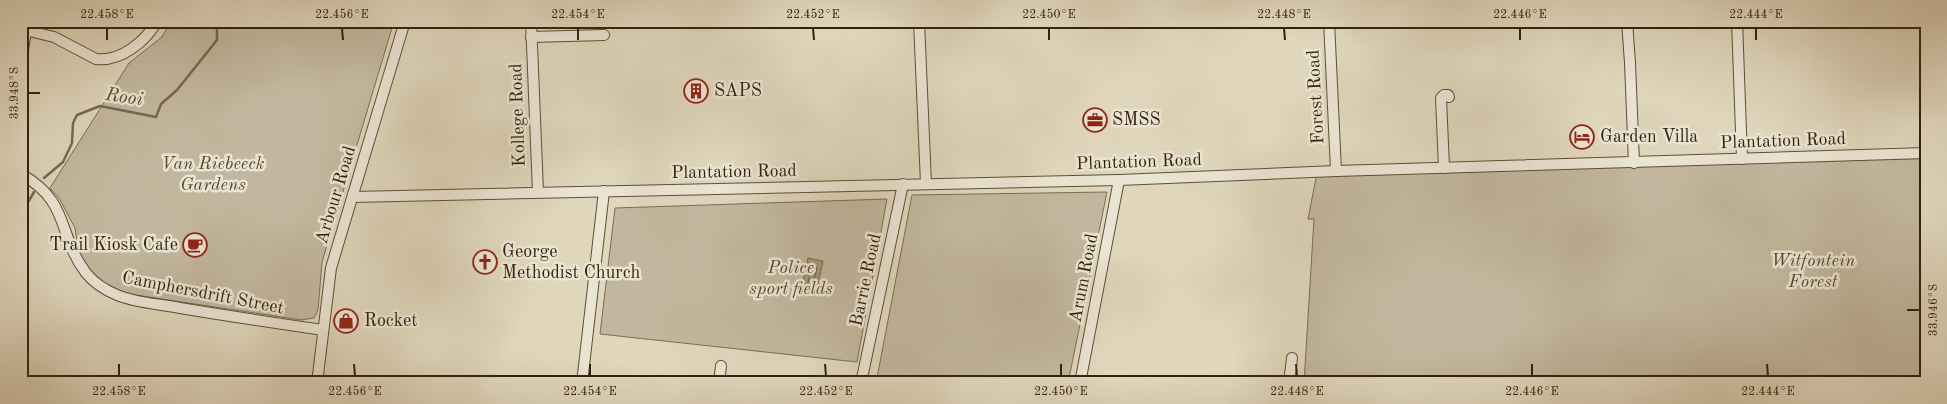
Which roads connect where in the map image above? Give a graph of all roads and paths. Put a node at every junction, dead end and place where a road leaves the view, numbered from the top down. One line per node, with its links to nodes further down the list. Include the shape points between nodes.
1 (157, 21): 9 (street, via 144,38 116,57 102,60 54,37)
2 (405, 21): 25 (street, Arbour Road)
3 (531, 21): 11 (street, Kollege Road)
4 (1016, 21): 8 (street)
5 (1329, 21): 18 (street, Forest Road)
6 (1627, 21): 16 (street)
7 (1737, 21): 15 (street)
8 (919, 22): 22 (street)
9 (23, 30): 12 (street, via 25,48)
10 (604, 35): 11 (street)
11 (531, 37): 24 (street, Kollege Road)
12 (21, 63)
13 (1449, 97): 17 (street, via 1444,95 1442,98)
14 (1926, 153): 15 (street, Plantation Road)
15 (1742, 159): 16 (street, Plantation Road)
16 (1634, 163): 17 (street, Plantation Road)
17 (1444, 168): 18 (street, Plantation Road)
18 (1336, 171): 20 (street, Plantation Road)
19 (21, 174): 26 (street, Camphersdrift Street, via 41,187 52,200 86,273 116,295 219,315)
20 (1119, 180): 22 (street, Plantation Road); 33 (street, Arum Road)
21 (903, 184): 22 (street, Plantation Road); 23 (street, Plantation Road); 32 (street, Barrie Road)
22 (926, 184)
23 (604, 191): 24 (street, Plantation Road); 30 (street)
24 (538, 192): 25 (street, Plantation Road)
25 (353, 197): 26 (street, Arbour Road, via 331,268)
26 (323, 330): 29 (street, Arbour Road)
27 (1292, 358): 34 (street)
28 (721, 366): 31 (street)
29 (317, 383)
30 (582, 383)
31 (719, 383)
32 (862, 383)
33 (1080, 383)
34 (1289, 383)

